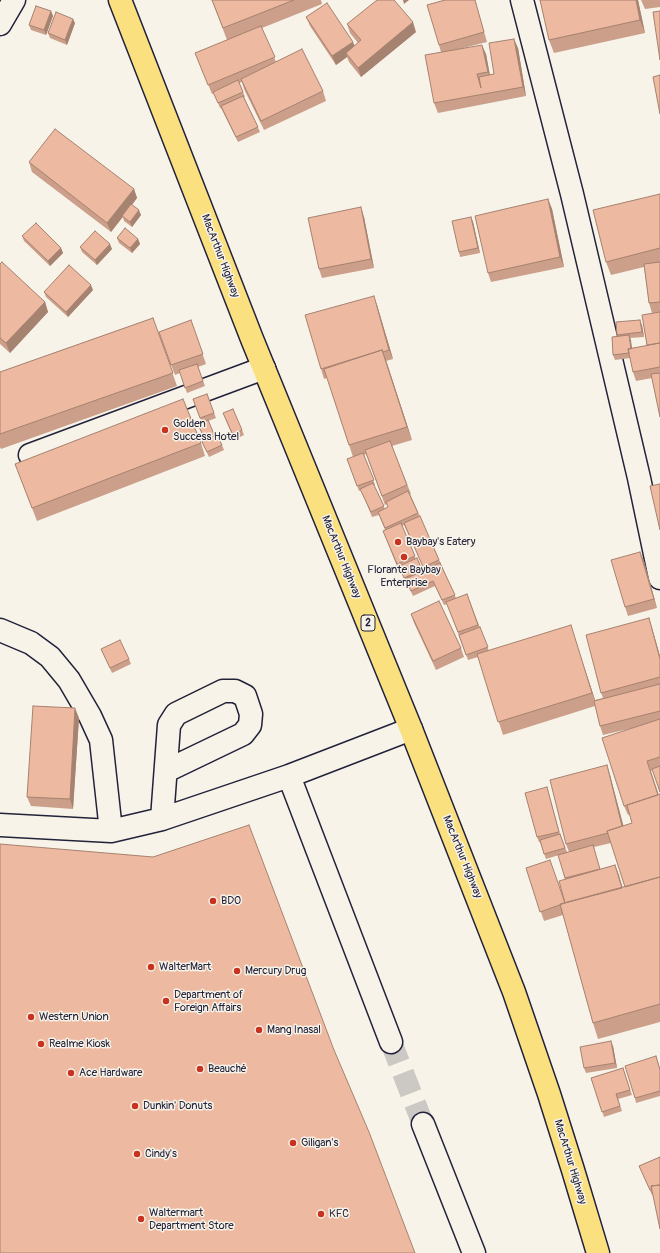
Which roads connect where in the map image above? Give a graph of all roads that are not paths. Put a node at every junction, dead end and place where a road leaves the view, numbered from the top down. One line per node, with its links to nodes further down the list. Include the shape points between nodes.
1 (14, 0): 4 (street)
2 (120, 0): 5 (highway, MacArthur Highway / 2)
3 (522, 0): 7 (street, via 572,194)
4 (0, 24)
5 (264, 368): 6 (street); 9 (highway, MacArthur Highway / 2)
6 (30, 455)
7 (660, 578)
8 (0, 630): 14 (street, via 31,643 50,658 69,680 90,716 101,740)
9 (410, 729): 11 (street); 18 (highway, MacArthur Highway / 2, via 514,992 552,1102)
10 (166, 771): 12 (street)
11 (289, 776): 12 (street); 15 (street)
12 (162, 819): 14 (street)
13 (0, 824): 14 (street)
14 (111, 831)
15 (391, 1042)
16 (423, 1124): 17 (street)
17 (474, 1253)
18 (598, 1253)

